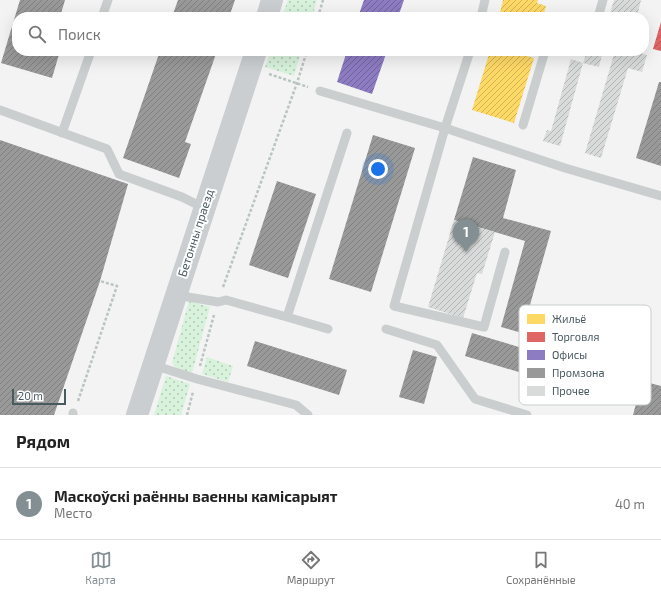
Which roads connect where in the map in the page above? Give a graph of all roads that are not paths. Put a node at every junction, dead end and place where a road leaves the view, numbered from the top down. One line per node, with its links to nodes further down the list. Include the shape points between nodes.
1 (108, 0): 5 (lane)
2 (272, 0): 6 (street)
3 (485, 0): 7 (lane)
4 (603, 0): 8 (lane)
5 (104, 12)
6 (268, 12)
7 (482, 12)
8 (599, 12)
9 (88, 56): 17 (lane)
10 (468, 56): 16 (lane)
11 (544, 56): 15 (lane)
12 (253, 59): 20 (street, Бетонны праезд)
13 (320, 91): 16 (lane)
14 (0, 110): 17 (lane)
15 (523, 125)
16 (445, 128): 19 (lane, via 565,168); 21 (lane, via 394,306 484,327)
17 (62, 133): 20 (lane, via 107,149 119,174 182,197)
18 (347, 133): 23 (lane)
19 (661, 196)
20 (204, 208): 22 (street, Бетонны праезд)
21 (505, 252)
22 (176, 295): 23 (lane, via 218,302 226,300); 26 (street, Бетонны праезд)
23 (287, 317): 24 (lane)
24 (328, 329)
25 (386, 329): 29 (lane, via 437,345 475,399)
26 (153, 365): 27 (street, Бетонны праезд); 28 (lane, via 197,380 296,405)
27 (137, 415)
28 (308, 415)
29 (527, 415)

